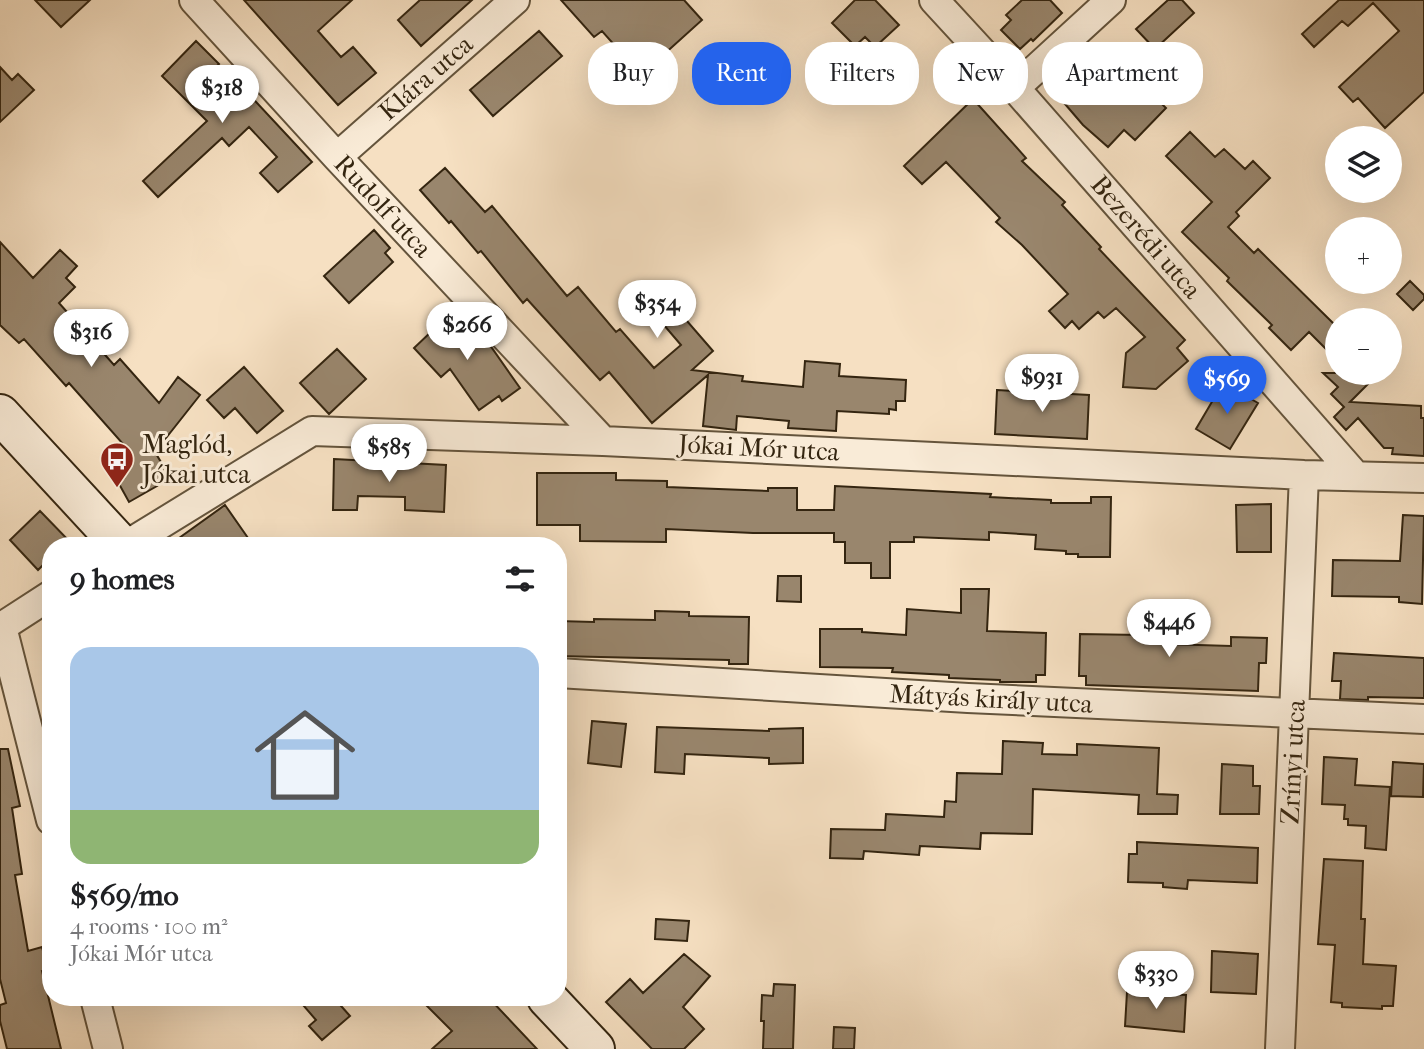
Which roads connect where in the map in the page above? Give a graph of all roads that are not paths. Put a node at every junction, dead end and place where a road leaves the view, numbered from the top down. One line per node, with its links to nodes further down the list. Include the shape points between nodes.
1 (194, 0): 8 (street, Rudolf utca)
2 (515, 0): 8 (street, Klára utca)
3 (934, 0): 5 (street, Bezerédi utca)
4 (1111, 0): 6 (street)
5 (973, 42)
6 (1028, 76)
7 (1028, 103): 12 (street, Bezerédi utca)
8 (337, 157): 10 (street, Rudolf utca)
9 (0, 414): 14 (main road)
10 (603, 441): 11 (street, Jókai Mór utca); 15 (street, Jókai Mór utca, via 312,432)
11 (1304, 475): 12 (street, Jókai Mór utca); 19 (street, Zrínyi utca)
12 (1355, 475): 13 (street, Jókai Mór utca)
13 (1424, 478)
14 (116, 537)
15 (139, 537)
16 (42, 601): 17 (street)
17 (1, 627): 21 (street)
18 (567, 674): 19 (street, Mátyás király utca)
19 (1296, 713): 20 (street, Mátyás király utca); 26 (street, Zrínyi utca)
20 (1424, 719)
21 (42, 785)
22 (97, 1006): 24 (street)
23 (555, 1006): 25 (main road)
24 (108, 1049)
25 (596, 1049)
26 (1280, 1049)

